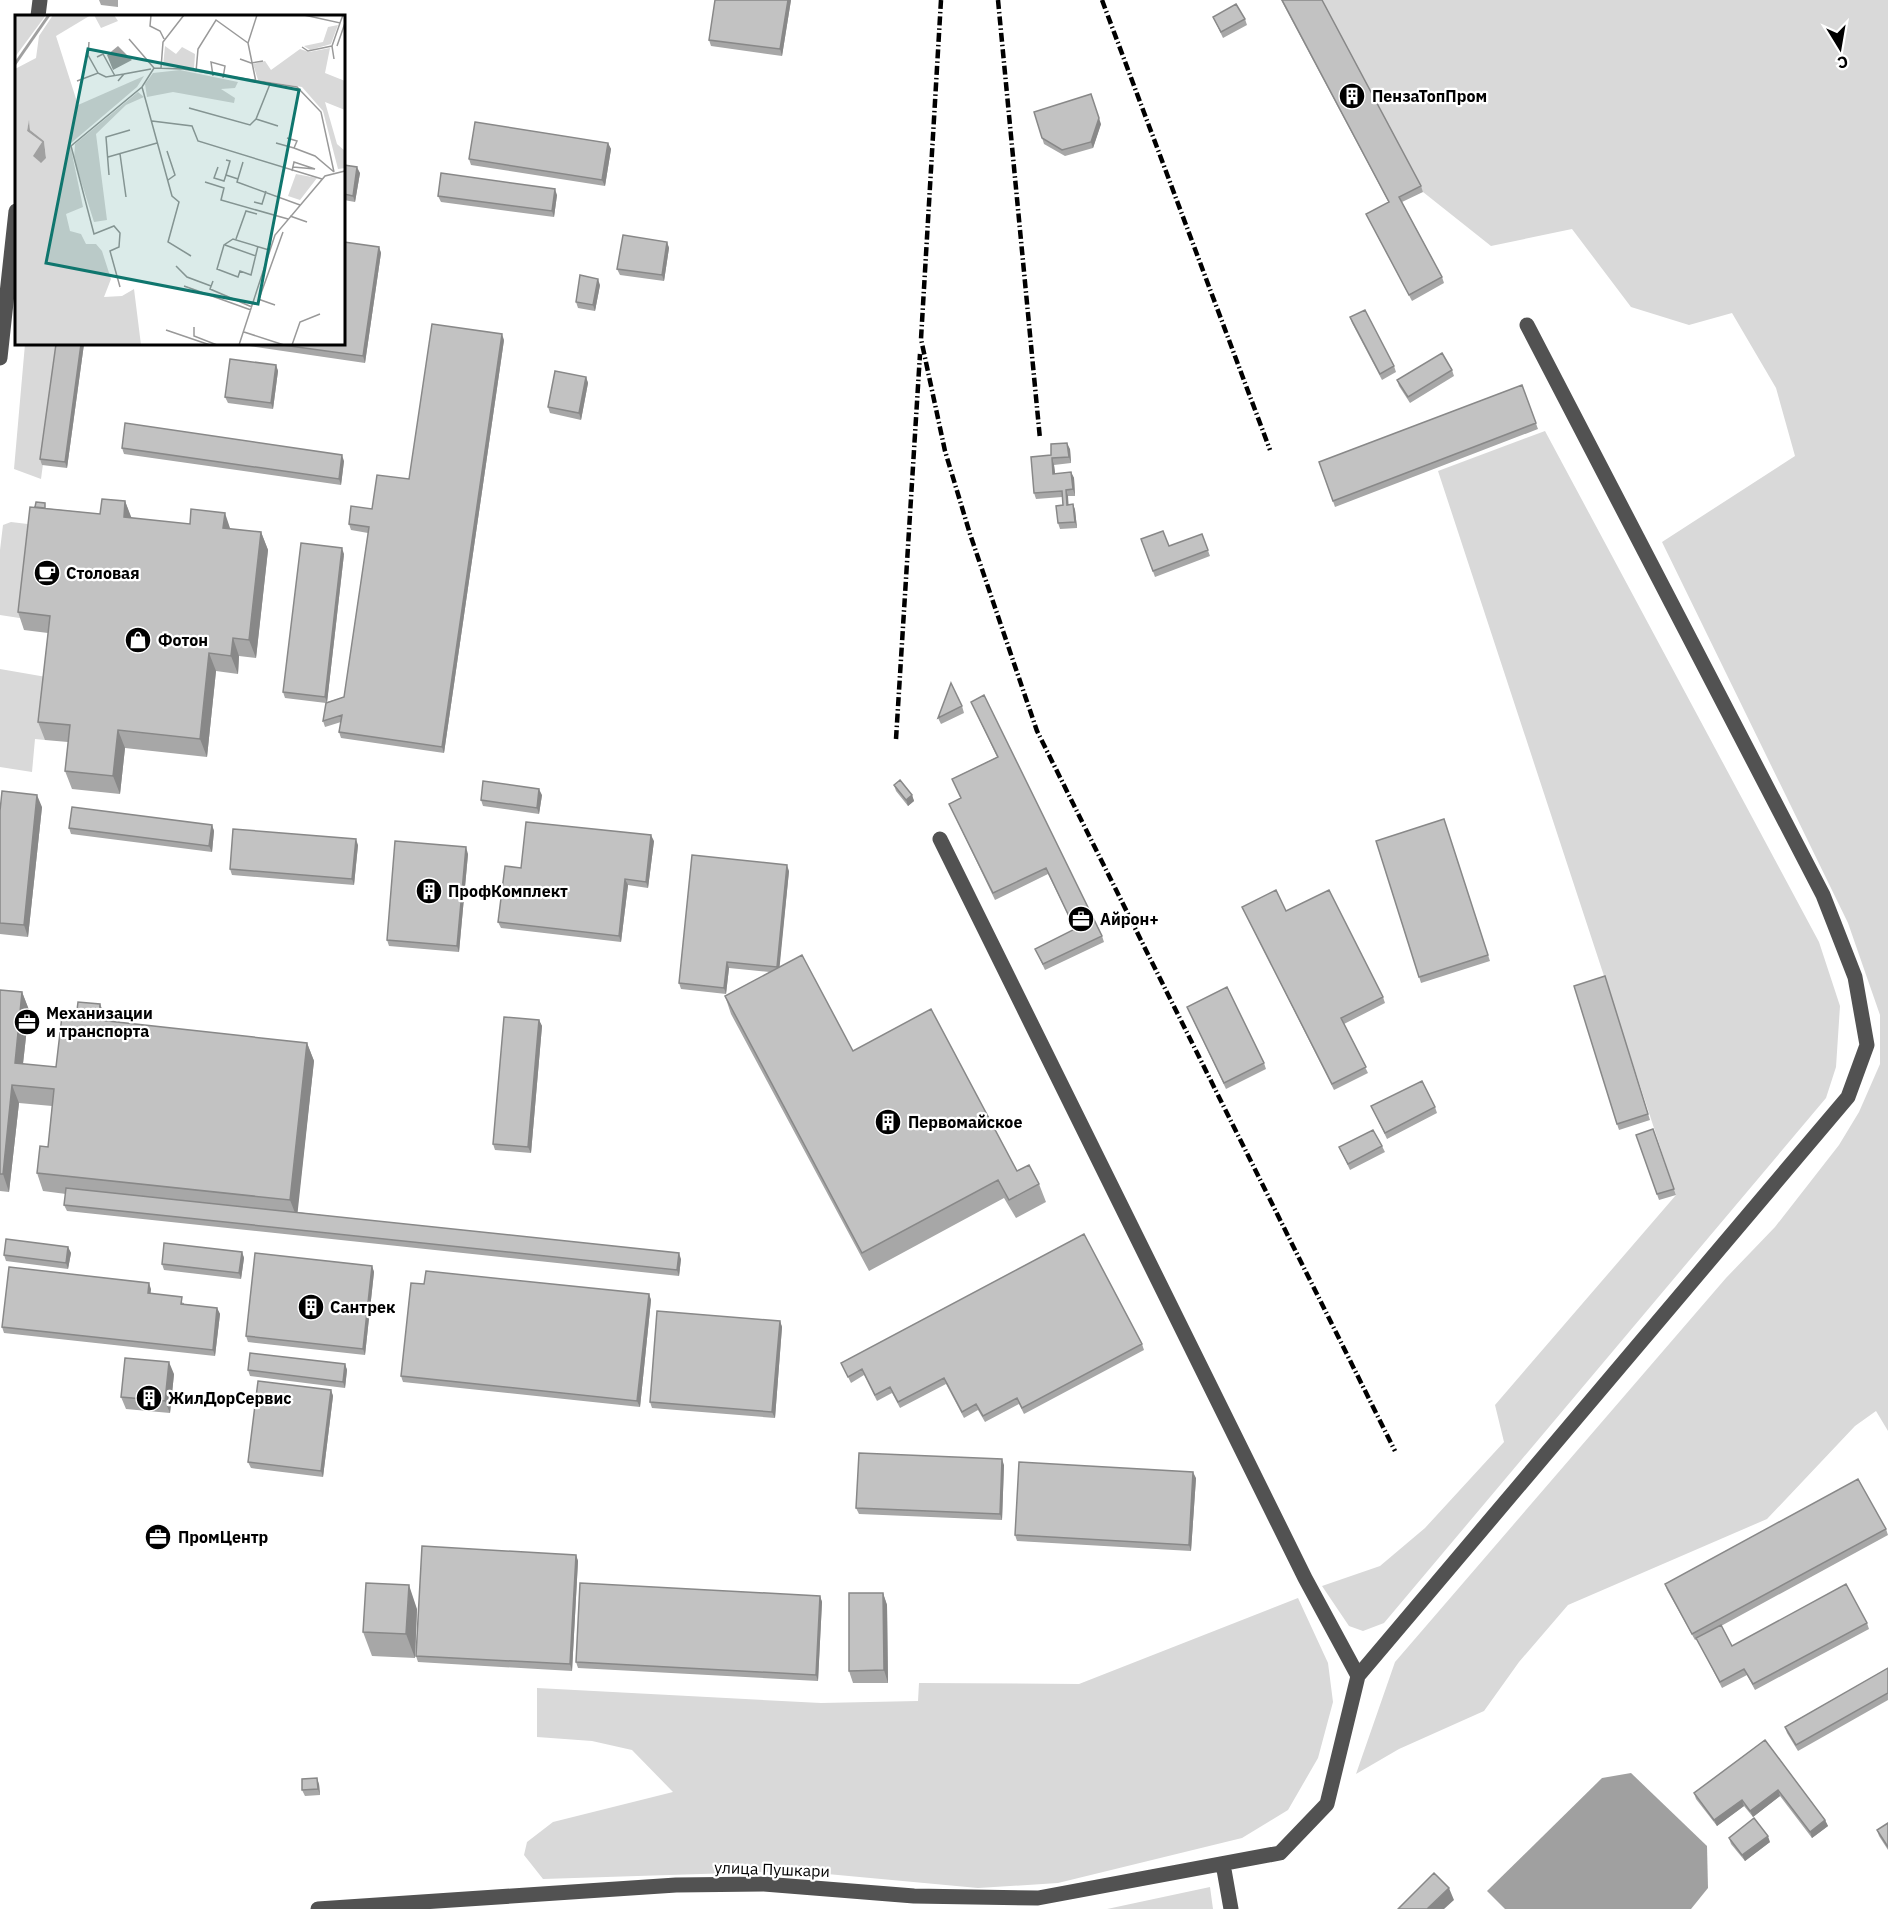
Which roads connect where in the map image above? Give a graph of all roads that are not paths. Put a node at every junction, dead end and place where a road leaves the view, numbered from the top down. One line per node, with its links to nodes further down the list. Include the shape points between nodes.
1 (40, 0): 2 (street)
2 (38, 15)
3 (15, 220): 5 (street)
4 (1527, 325): 7 (street, via 1823,895 1856,977 1867,1045 1848,1097)
5 (0, 358)
6 (940, 839): 7 (street, via 1305,1578)
7 (1358, 1676): 8 (street, улица Пушкари, via 1327,1804 1280,1853)
8 (1223, 1864): 9 (street, улица Пушкари, via 1038,1898); 12 (street)
9 (916, 1903): 10 (street, улица Пушкари, via 764,1884 676,1885)
10 (383, 1906): 11 (street, улица Пушкари)
11 (318, 1909)
12 (1231, 1909)

